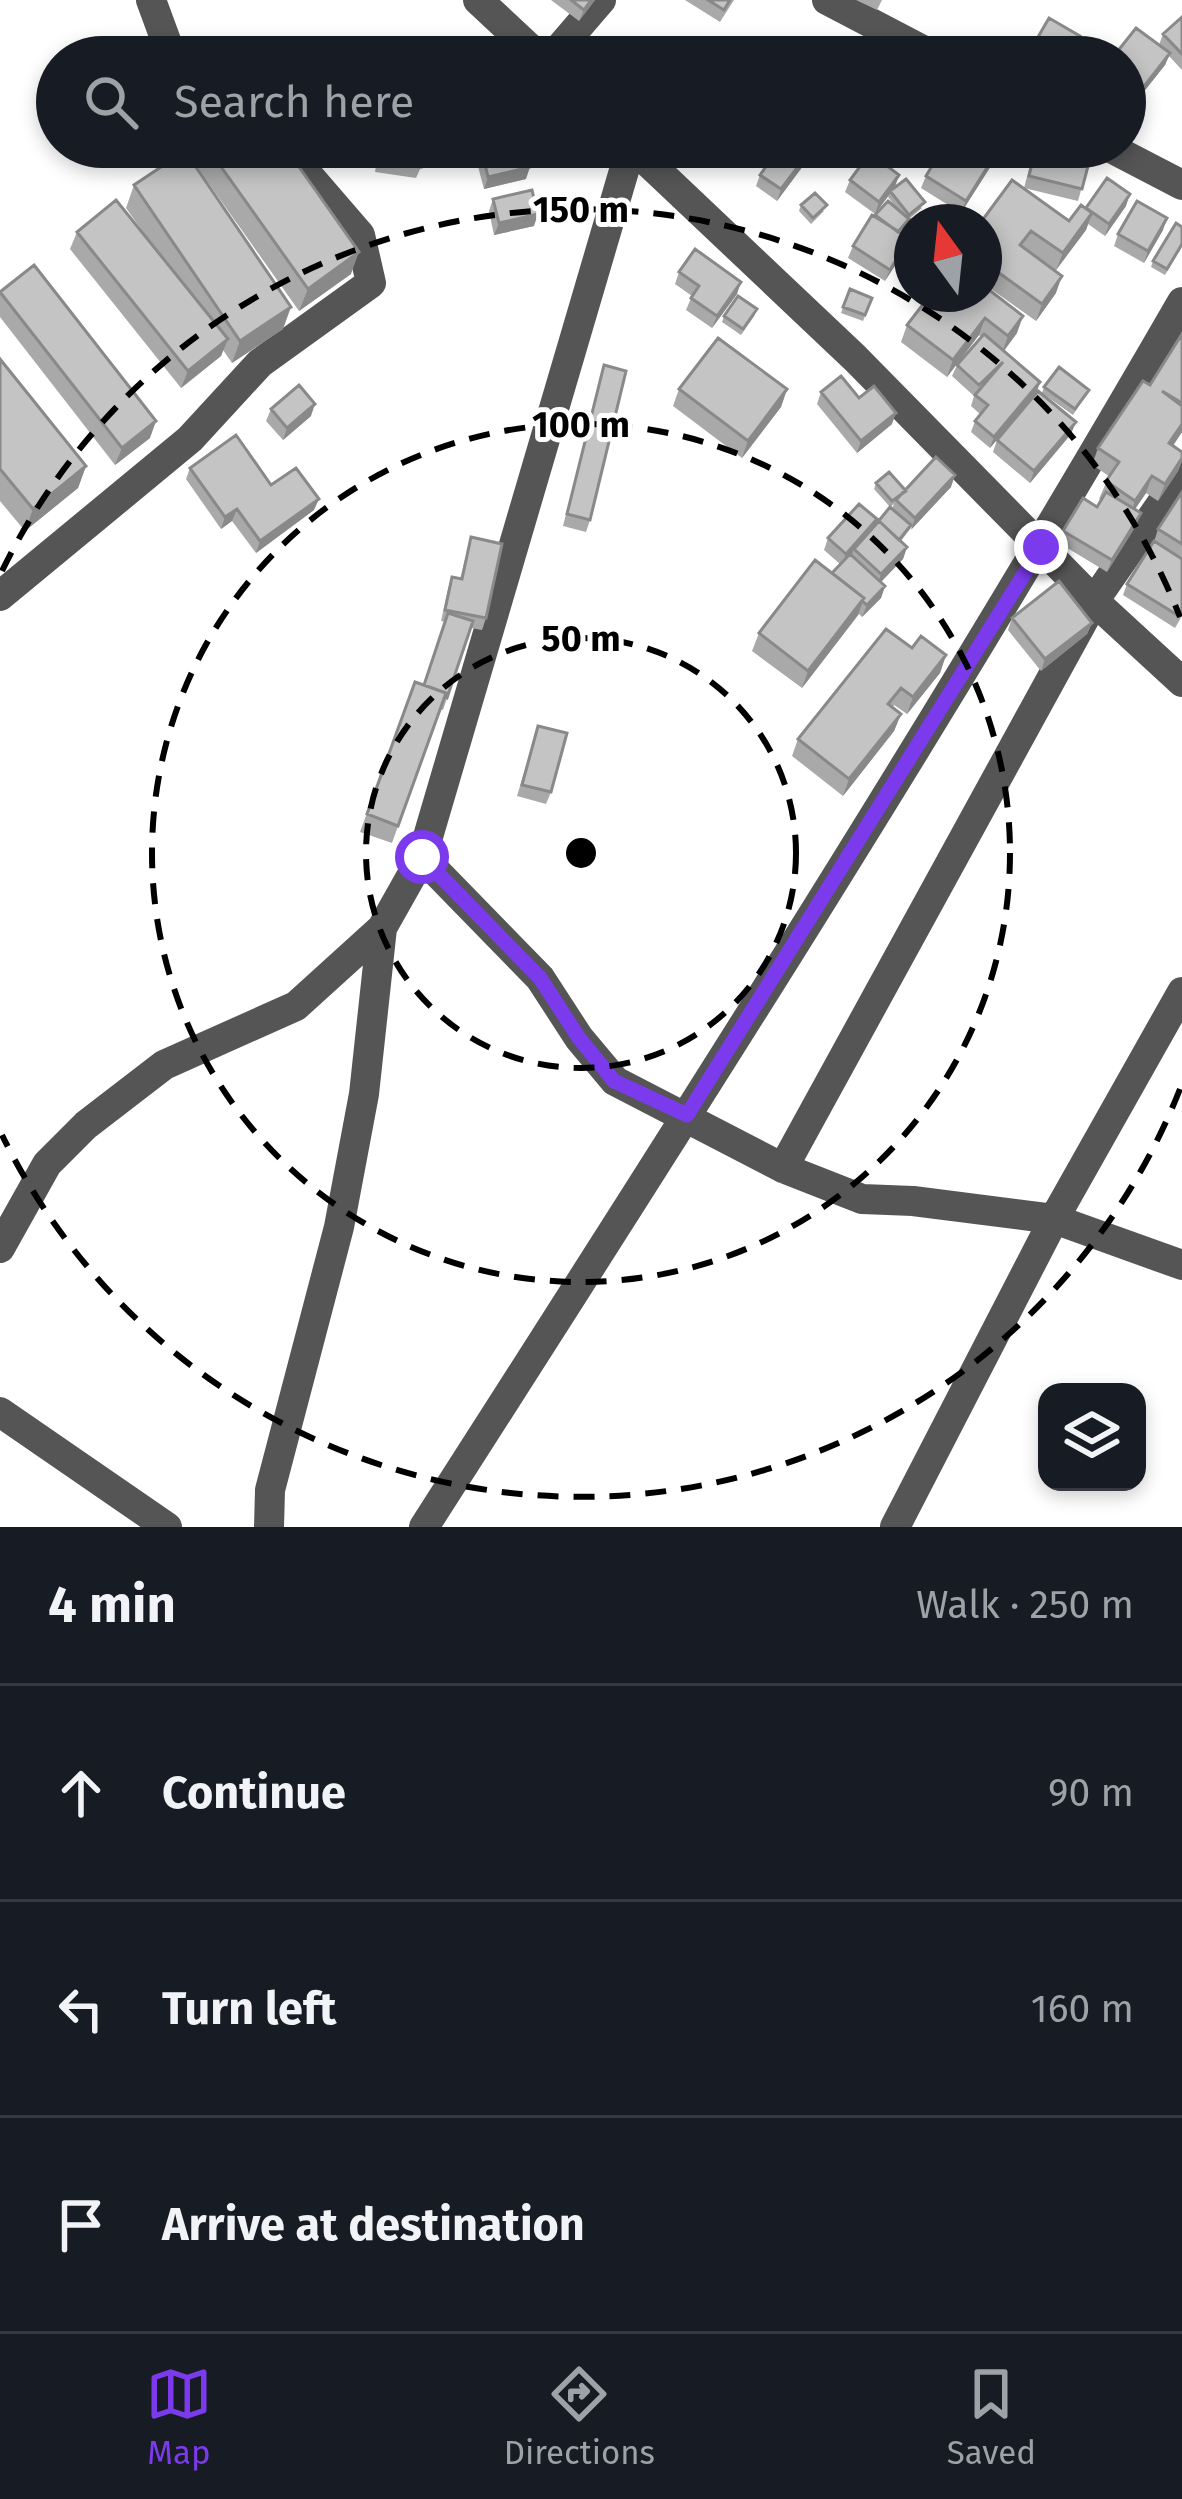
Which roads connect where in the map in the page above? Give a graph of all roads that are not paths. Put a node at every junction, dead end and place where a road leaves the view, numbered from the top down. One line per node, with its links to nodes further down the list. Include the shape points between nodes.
1 (151, 0): 5 (street)
2 (478, 0): 6 (street)
3 (601, 0): 7 (street)
4 (827, 0): 8 (street)
5 (164, 36)
6 (517, 36)
7 (570, 36)
8 (896, 36)
9 (1146, 166): 13 (street)
10 (302, 168): 17 (street, via 360,235 370,283 260,363 190,439)
11 (625, 168): 20 (street)
12 (653, 168): 16 (street)
13 (1182, 185)
14 (1182, 302): 16 (street)
15 (1182, 474): 18 (street)
16 (1041, 547): 18 (street); 23 (street)
17 (0, 596)
18 (1094, 601): 19 (street); 24 (street)
19 (1182, 682)
20 (422, 857): 21 (street); 23 (street, via 540,978 614,1081)
21 (382, 928): 26 (street, via 296,1006 164,1065 86,1125 47,1164); 30 (street, via 364,1094 270,1490)
22 (1182, 992): 25 (street)
23 (687, 1115): 24 (street); 31 (street)
24 (783, 1168): 25 (street, via 862,1199)
25 (1054, 1219): 27 (street); 32 (street)
26 (0, 1248)
27 (1182, 1265)
28 (0, 1412): 29 (street)
29 (167, 1527)
30 (269, 1527)
31 (424, 1527)
32 (895, 1527)

